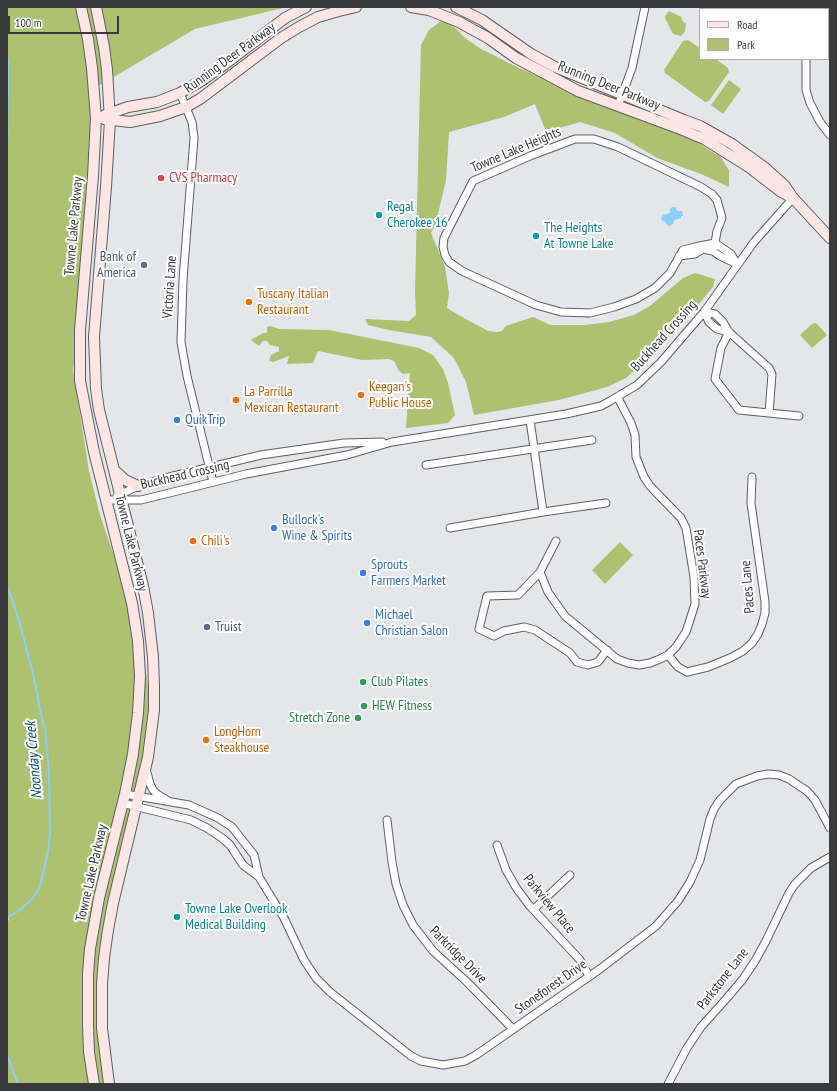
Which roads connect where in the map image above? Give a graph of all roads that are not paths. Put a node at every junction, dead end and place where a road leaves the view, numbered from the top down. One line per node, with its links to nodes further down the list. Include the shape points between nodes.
1 (81, 7): 14 (main road, Towne Lake Parkway, via 88,39)
2 (96, 7): 13 (main road, Towne Lake Parkway, via 105,55)
3 (306, 7): 9 (main road, Running Deer Parkway, via 285,18 229,61)
4 (356, 7): 11 (main road, Running Deer Parkway, via 318,17 299,27)
5 (411, 7): 12 (main road, Running Deer Parkway, via 430,10 459,22 549,77)
6 (456, 7): 10 (main road, Running Deer Parkway, via 482,20 542,61)
7 (645, 7): 10 (street, via 632,68)
8 (806, 60): 15 (street, via 806,90 810,103)
9 (180, 93): 11 (street, Victoria Lane); 13 (main road, Running Deer Parkway, via 157,102 128,107)
10 (622, 95): 12 (street); 16 (main road, Running Deer Parkway, via 700,126 732,144 775,177)
11 (186, 106): 13 (main road, Running Deer Parkway, via 166,114 130,122); 32 (street, Victoria Lane, via 194,138 180,342)
12 (618, 106): 16 (main road, Running Deer Parkway, via 704,139 750,167)
13 (110, 117): 14 (main road, Running Deer Parkway); 33 (main road, Towne Lake Parkway, via 94,364 99,410)
14 (96, 118): 38 (main road, Towne Lake Parkway, via 79,363 85,413)
15 (830, 135)
16 (793, 198): 17 (main road, Running Deer Parkway); 21 (street, Buckhead Crossing)
17 (830, 238)
18 (715, 242): 19 (street, Towne Lake Heights); 20 (street, via 683,250); 20 (street, Towne Lake Heights, via 722,218 717,200 712,194 618,147 594,139 575,139 473,181 444,238 443,247 449,262 462,271 536,305 561,312 590,313 636,299 655,288 670,273); 21 (street, via 731,254)
19 (713, 251): 20 (street, via 703,249 695,254); 21 (street)
20 (679, 256)
21 (737, 264): 22 (street, Buckhead Crossing)
22 (704, 312): 23 (street, via 715,314); 24 (street, Buckhead Crossing, via 650,374)
23 (729, 332): 25 (street, via 769,368 772,374); 25 (street, via 721,348 715,378 739,410)
24 (618, 398): 27 (street, Buckhead Crossing, via 601,406); 45 (street, Paces Parkway, via 635,435 636,457 644,477 681,518 686,528 694,577 695,604 686,632)
25 (769, 413): 26 (street)
26 (799, 416)
27 (530, 420): 29 (street, Buckhead Crossing); 30 (street)
28 (592, 440): 30 (street)
29 (392, 442): 32 (street, Buckhead Crossing, via 344,443 297,449); 35 (street, Buckhead Crossing, via 347,455)
30 (534, 448): 31 (street); 40 (street)
31 (426, 465)
32 (209, 467): 35 (street, Victoria Lane); 36 (street, Buckhead Crossing)
33 (114, 470): 36 (main road, via 125,480); 37 (main road, Towne Lake Parkway)
34 (752, 477): 45 (street, Paces Lane, via 751,503 765,602 765,613 758,634 743,651 708,667 688,672 678,667)
35 (213, 482): 37 (street, Buckhead Crossing, via 141,500)
36 (138, 486): 37 (street, Buckhead Crossing)
37 (120, 497): 38 (street, Buckhead Crossing); 46 (main road, Towne Lake Parkway, via 143,586 152,639 154,710)
38 (106, 500): 47 (main road, Towne Lake Parkway, via 132,603 139,659 136,733)
39 (606, 503): 40 (street)
40 (543, 512): 41 (street)
41 (450, 528)
42 (556, 541): 43 (street)
43 (540, 572): 44 (street, Paces Parkway, via 548,592 565,616); 44 (street, via 518,595 487,596 479,629 494,636 524,627 535,630 570,653 577,662 588,665 598,662)
44 (607, 650): 45 (street, Paces Parkway, via 617,659 639,664 650,663)
45 (668, 655)
46 (146, 767): 48 (main road, Towne Lake Parkway); 49 (street, via 153,790)
47 (124, 798): 48 (street, Stoneforest Drive); 59 (main road, Towne Lake Parkway, via 99,898 90,950 88,1025)
48 (138, 802): 49 (street, Stoneforest Drive); 55 (street, Stoneforest Drive, via 207,828 230,845 243,865); 60 (main road, Towne Lake Parkway, via 113,903 104,958 102,1028)
49 (173, 802): 55 (street, Stoneforest Drive, via 206,812 232,827 254,855)
50 (387, 820): 58 (street, Parkridge Drive, via 396,884 413,925 433,951)
51 (830, 828): 57 (street, Stoneforest Drive, via 815,800 789,779 768,774 736,784 714,809 697,866 678,901 656,926)
52 (497, 845): 56 (street, Parkview Place, via 512,880)
53 (830, 857): 61 (street, Parkstone Lane, via 807,872 795,884 755,961 686,1048)
54 (570, 875): 56 (street)
55 (259, 877): 58 (street, Stoneforest Drive, via 316,978 411,1056 432,1064 454,1064 476,1055)
56 (534, 910): 57 (street, Parkview Place, via 580,960)
57 (589, 976): 58 (street, Stoneforest Drive)
58 (513, 1029)
59 (94, 1084)
60 (109, 1084)
61 (668, 1084)

